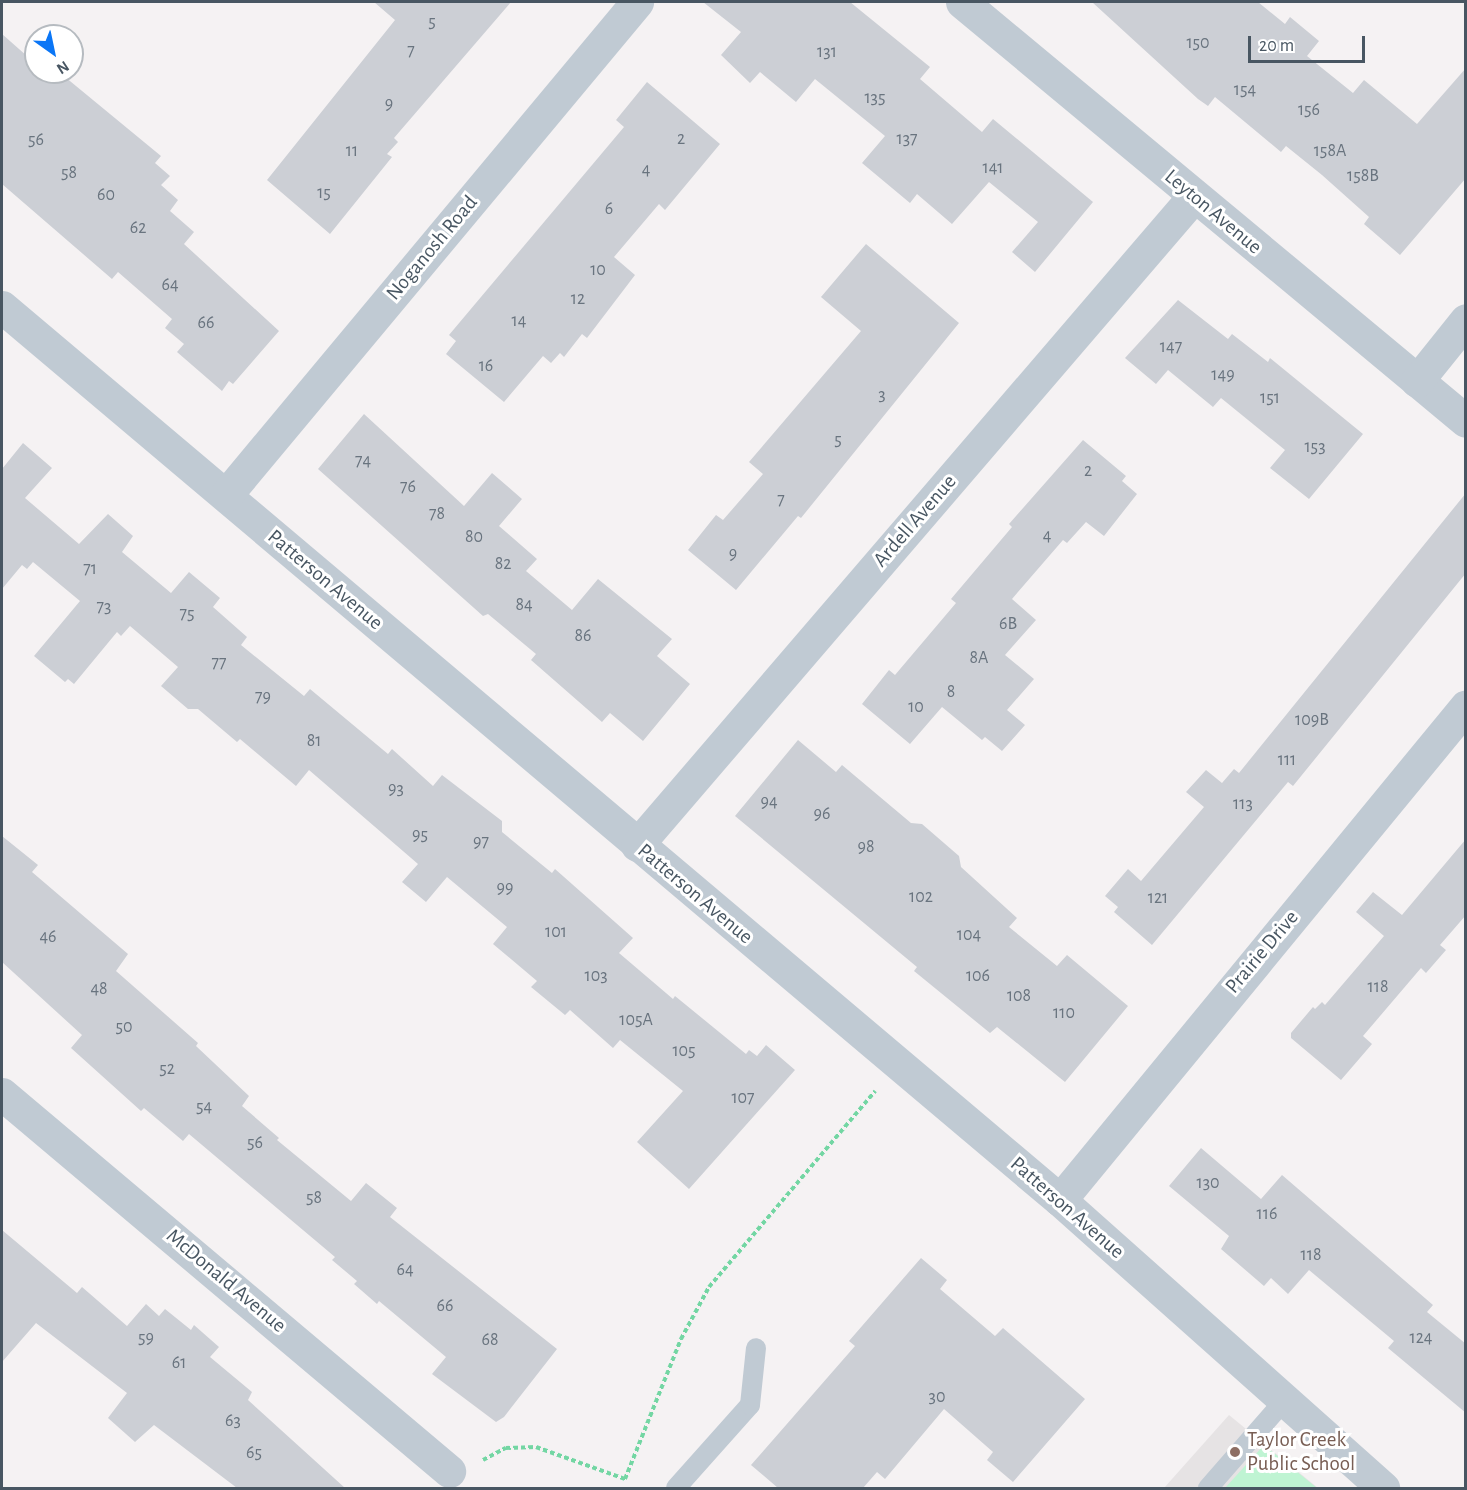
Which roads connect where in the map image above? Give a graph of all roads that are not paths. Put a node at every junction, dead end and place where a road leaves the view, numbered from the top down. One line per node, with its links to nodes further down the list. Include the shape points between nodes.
1 (637, 2): 8 (street, Noganosh Road)
2 (962, 2): 3 (street, Leyton Avenue)
3 (1194, 196): 6 (street, Leyton Avenue); 10 (street, Ardell Avenue)
4 (2, 307): 8 (street, Patterson Avenue)
5 (1466, 320): 6 (street)
6 (1417, 381): 7 (street, Leyton Avenue)
7 (1466, 421)
8 (226, 495): 10 (street, Patterson Avenue)
9 (1466, 706): 12 (street, Prairie Drive)
10 (636, 845): 12 (street, Patterson Avenue)
11 (2, 1094): 15 (street, McDonald Avenue)
12 (1060, 1200): 14 (street, Patterson Avenue)
13 (756, 1348): 16 (lane, via 750,1405)
14 (1284, 1401): 17 (lane); 18 (street, Patterson Avenue)
15 (450, 1471)
16 (676, 1488)
17 (1208, 1488)
18 (1383, 1488)

